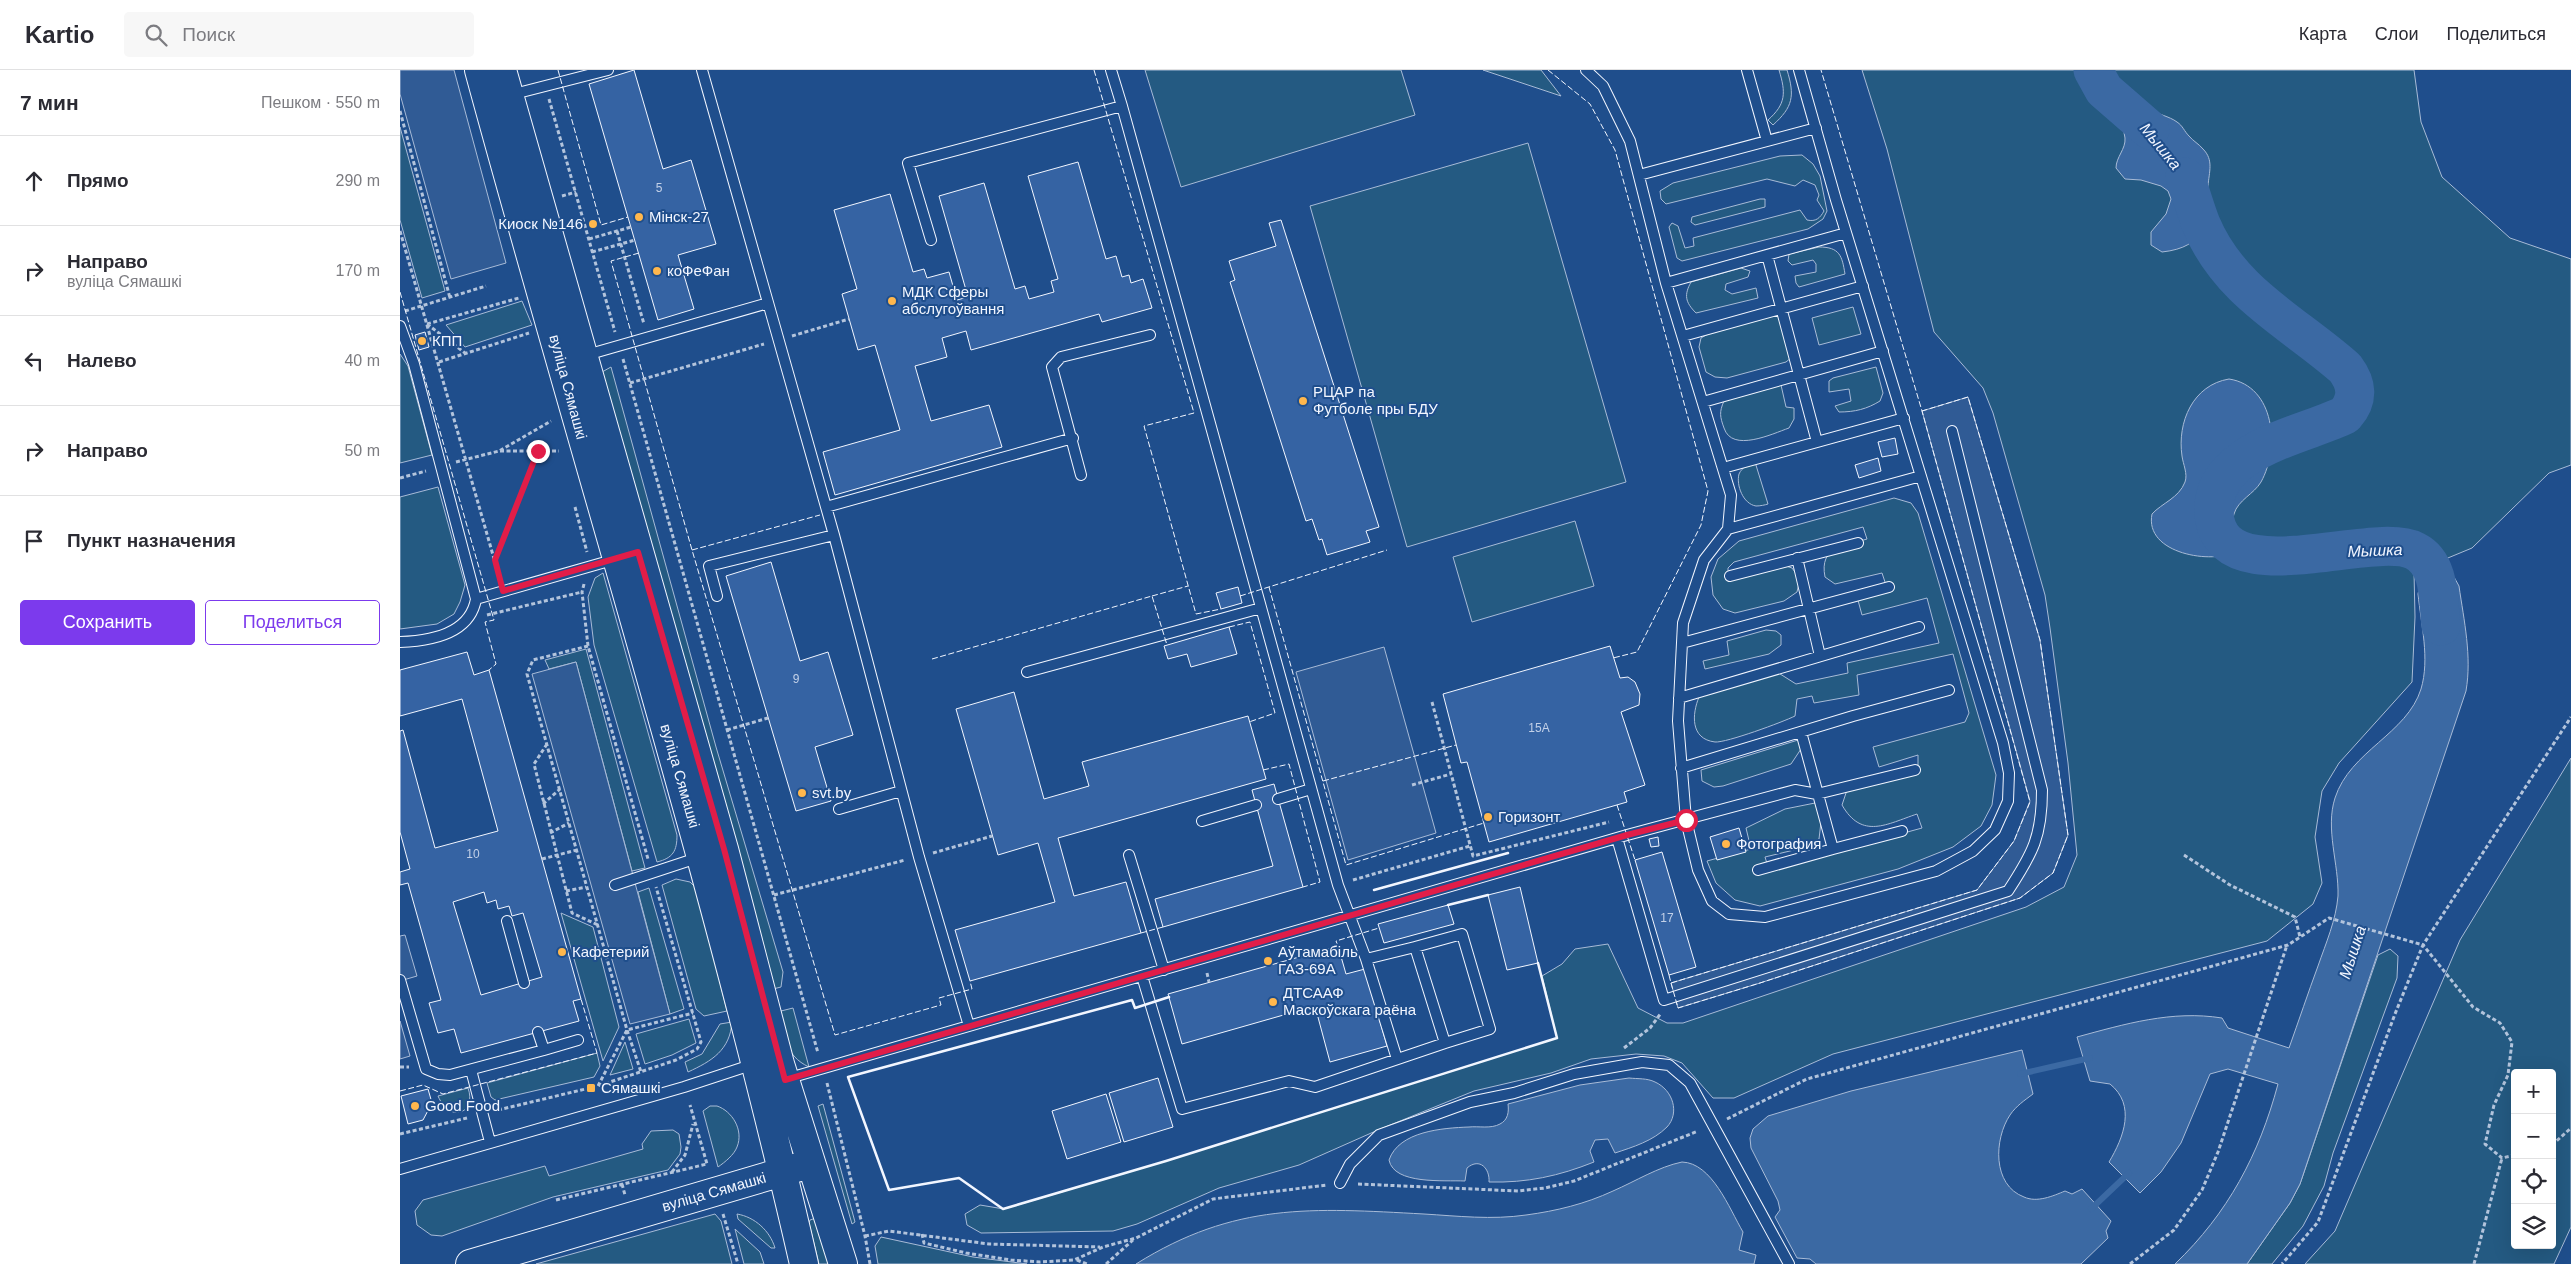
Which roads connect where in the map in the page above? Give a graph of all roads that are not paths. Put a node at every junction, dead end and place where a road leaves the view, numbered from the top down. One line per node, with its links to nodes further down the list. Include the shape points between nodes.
1 (479, 70): 8 (main road, вуліца Сямашкі)
2 (608, 70): 8 (lane, via 545,86)
3 (702, 70): 18 (lane)
4 (1111, 70): 9 (lane)
5 (1586, 70): 12 (lane, via 1603,86 1630,141)
6 (1747, 70): 11 (lane)
7 (1800, 70): 10 (lane)
8 (499, 92): 24 (main road, вуліца Сямашкі); 38 (main road, вуліца Сямашкі)
9 (1122, 106): 14 (lane, via 908,164); 44 (lane)
10 (1816, 128): 11 (lane); 13 (lane)
11 (1767, 141): 12 (lane)
12 (1639, 174): 16 (lane)
13 (1846, 233): 15 (lane); 17 (lane)
14 (931, 240)
15 (1767, 255): 16 (lane); 19 (lane)
16 (1666, 283): 22 (lane)
17 (1863, 286): 19 (lane); 23 (lane)
18 (768, 303): 24 (lane); 34 (lane)
19 (1781, 308): 22 (lane); 25 (lane)
20 (403, 323): 43 (lane)
21 (1150, 335): 29 (lane, via 1061,357 1052,367)
22 (1682, 336): 26 (lane)
23 (1883, 351): 25 (lane); 27 (lane)
24 (582, 357): 38 (main road, вуліца Сямашкі)
25 (1799, 374): 26 (lane); 30 (lane)
26 (1703, 402): 31 (lane)
27 (1904, 418): 30 (lane); 33 (lane)
28 (1952, 431): 65 (lane, via 2042,790 2042,817 2032,855 2008,892 1664,1000)
29 (1073, 438): 32 (lane); 34 (lane)
30 (1817, 442): 31 (lane)
31 (1723, 468): 35 (lane, via 1731,495)
32 (1081, 476)
33 (1921, 476): 35 (lane); 62 (lane, via 2003,743 2008,801 1995,830 1973,852 1936,871 1764,917 1729,914 1712,901 1698,870)
34 (826, 507): 36 (lane)
35 (1728, 529): 48 (lane, via 1704,560 1684,623)
36 (834, 535): 42 (lane, via 709,566); 57 (lane)
37 (1858, 543): 39 (lane)
38 (628, 555): 43 (lane); 67 (main road, вуліца Сямашкі)
39 (1797, 558): 40 (lane); 45 (lane)
40 (1730, 576)
41 (1889, 586): 45 (lane)
42 (717, 596)
43 (476, 599): 47 (lane, via 474,610 454,631 427,641)
44 (1261, 608): 50 (lane); 56 (lane)
45 (1809, 609): 48 (lane); 49 (lane)
46 (1920, 627): 49 (lane)
47 (400, 642)
48 (1682, 643): 52 (lane)
49 (1820, 656): 52 (lane)
50 (1026, 672)
51 (1949, 690): 53 (lane)
52 (1679, 698): 54 (lane)
53 (1801, 732): 54 (lane); 58 (lane)
54 (1681, 768): 62 (lane)
55 (1915, 770): 58 (lane)
56 (1311, 789): 59 (lane); 71 (lane)
57 (901, 791): 61 (lane); 79 (lane)
58 (1817, 794): 62 (lane, via 1795,790); 66 (lane)
59 (1278, 798)
60 (1256, 805): 63 (lane)
61 (839, 809)
62 (1686, 820): 65 (lane)
63 (1202, 821)
64 (1902, 831): 66 (lane)
65 (1616, 838): 71 (lane)
66 (1833, 849): 69 (lane)
67 (713, 853): 70 (lane); 86 (main road, вуліца Сямашкі)
68 (1129, 855): 75 (lane)
69 (1758, 870)
70 (615, 885)
71 (1348, 916): 74 (lane); 75 (lane)
72 (507, 921): 78 (lane)
73 (1415, 947): 74 (lane); 82 (lane); 82 (lane, via 1462,934 1490,1029)
74 (1366, 959): 84 (lane)
75 (1164, 970): 76 (lane)
76 (1142, 976): 79 (lane); 84 (lane, via 1182,1109 1289,1081 1316,1087)
77 (400, 980): 85 (lane, via 426,1069 450,1075)
78 (524, 983)
79 (968, 1026): 86 (lane)
80 (538, 1032): 83 (lane)
81 (578, 1040): 83 (lane)
82 (1445, 1043): 84 (lane)
83 (544, 1050): 85 (lane)
84 (1398, 1059)
85 (471, 1070): 87 (lane)
86 (770, 1071): 87 (lane, via 684,1087); 88 (main road, вуліца Сямашкі); 90 (main road, вуліца Сямашкі)
87 (490, 1142): 89 (lane)
88 (812, 1164): 90 (main road); 94 (main road, вуліца Сямашкі)
89 (400, 1169)
90 (782, 1172): 92 (main road, вуліца Сямашкі); 93 (main road)
91 (1340, 1183): 95 (lane, via 1350,1164 1379,1135 1470,1102 1514,1093 1574,1074 1642,1062 1669,1065 1690,1083)
92 (470, 1264)
93 (804, 1264)
94 (843, 1264)
95 (1789, 1264)

